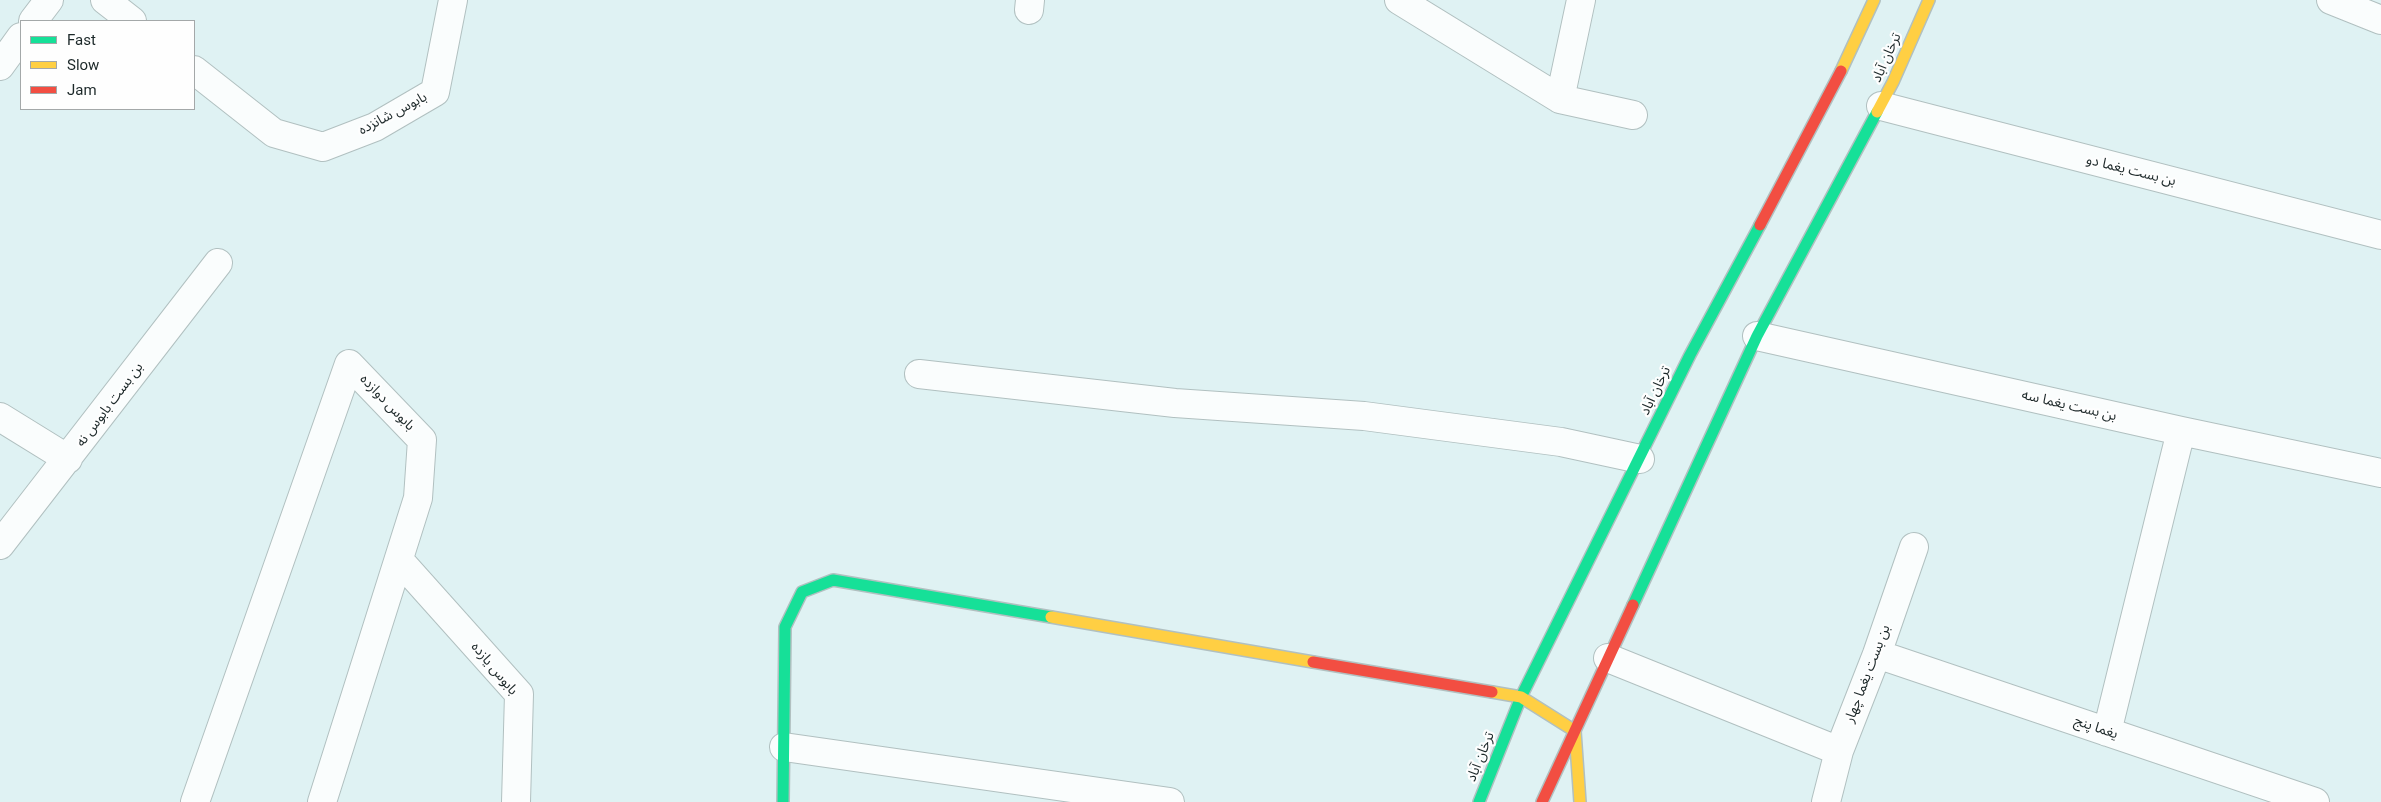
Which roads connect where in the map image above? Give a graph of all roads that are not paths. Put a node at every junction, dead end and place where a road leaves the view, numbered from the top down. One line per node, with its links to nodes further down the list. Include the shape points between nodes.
1 (49, 0): 9 (street)
2 (105, 0): 10 (street)
3 (453, 0): 14 (street, بابوس شانزده, via 435,92 375,128 323,147 274,134)
4 (1399, 0): 15 (street)
5 (1581, 0): 15 (street)
6 (1874, 0): 25 (street, ترخان آباد, via 1825,104 1690,355)
7 (1929, 0): 16 (street, ترخان آباد)
8 (2331, 0): 11 (street)
9 (34, 20)
10 (131, 20)
11 (2381, 20)
12 (20, 38): 13 (street)
13 (0, 66)
14 (195, 71)
15 (1560, 99): 17 (street)
16 (1880, 106): 18 (street, بن بست یغما دو); 20 (street, ترخان آباد)
17 (1633, 115)
18 (2381, 235)
19 (218, 263): 24 (street, بن بست بابوس نه)
20 (1757, 336): 23 (street, بن بست یغما سه); 31 (street, ترخان آباد)
21 (919, 374): 25 (street, via 1175,403 1364,416 1561,442)
22 (0, 416): 24 (street)
23 (2181, 431): 26 (street, بن بست یغما سه); 34 (street)
24 (68, 459): 27 (street, بن بست بابوس نه)
25 (1640, 459): 32 (street, ترخان آباد)
26 (2381, 473)
27 (0, 545)
28 (1914, 547): 30 (street, بن بست یغما چهار)
29 (400, 562): 37 (street, بابوس دوازده, via 418,498 422,440 349,364); 38 (street, بابوس دوازده); 39 (street, بابوس یازده, via 519,694)
30 (1877, 654): 34 (street, یغما پنج); 36 (street, بن بست یغما چهار)
31 (1608, 658): 33 (street, ترخان آباد); 36 (street)
32 (1521, 697): 33 (street); 35 (street, via 834,580 802,592 785,627); 42 (street, ترخان آباد)
33 (1575, 731): 43 (street, ترخان آباد); 44 (street)
34 (2107, 732): 46 (street, یغما پنج)
35 (784, 747): 40 (street); 41 (street)
36 (1839, 751): 45 (street, بن بست یغما چهار)
37 (194, 802)
38 (322, 802)
39 (516, 802)
40 (783, 802)
41 (1170, 802)
42 (1479, 802)
43 (1542, 802)
44 (1580, 802)
45 (1826, 802)
46 (2315, 802)

